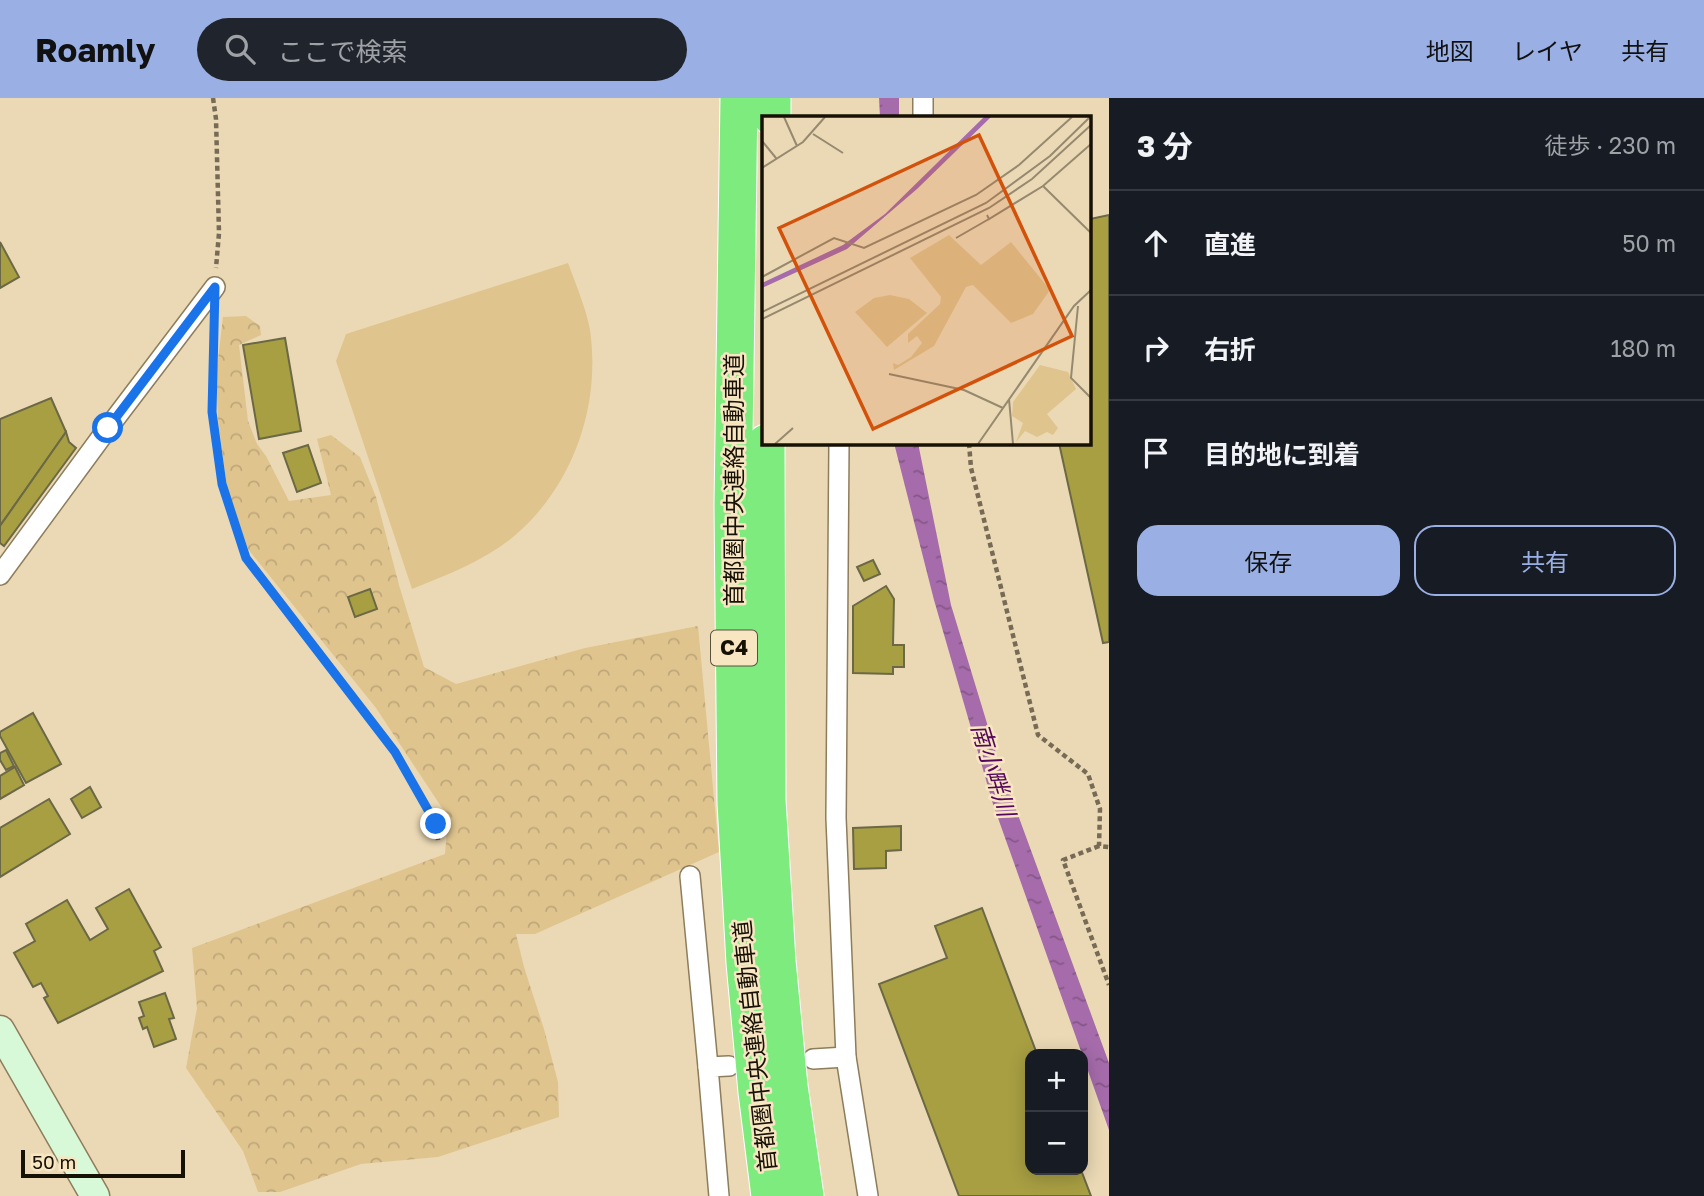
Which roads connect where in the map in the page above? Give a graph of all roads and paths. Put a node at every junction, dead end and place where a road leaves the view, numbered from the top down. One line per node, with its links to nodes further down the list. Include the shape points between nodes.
1 (213, 98): 7 (path, via 219,233)
2 (739, 98): 24 (highway, 首都圏中央連絡自動車道 / C4, via 733,505 736,803 745,963)
3 (772, 98): 5 (highway)
4 (923, 98): 6 (street)
5 (772, 116)
6 (923, 116)
7 (215, 287): 11 (street); 12 (path, via 212,412 222,484 246,558 395,752 436,824)
8 (766, 444): 25 (highway, 首都圏中央連絡自動車道 / C4, via 767,800 787,1072)
9 (839, 444): 18 (street, via 836,818)
10 (970, 444): 13 (path, via 971,468 1038,735 1088,774 1100,809)
11 (0, 575)
12 (438, 840)
13 (1099, 846): 14 (path); 16 (path, via 1063,860)
14 (1109, 847)
15 (690, 876): 21 (street)
16 (1109, 985)
17 (0, 1030): 22 (street)
18 (846, 1057): 19 (street); 26 (street)
19 (813, 1059)
20 (729, 1066): 21 (street)
21 (708, 1067): 23 (street)
22 (95, 1196)
23 (719, 1196)
24 (770, 1196)
25 (805, 1196)
26 (868, 1196)

